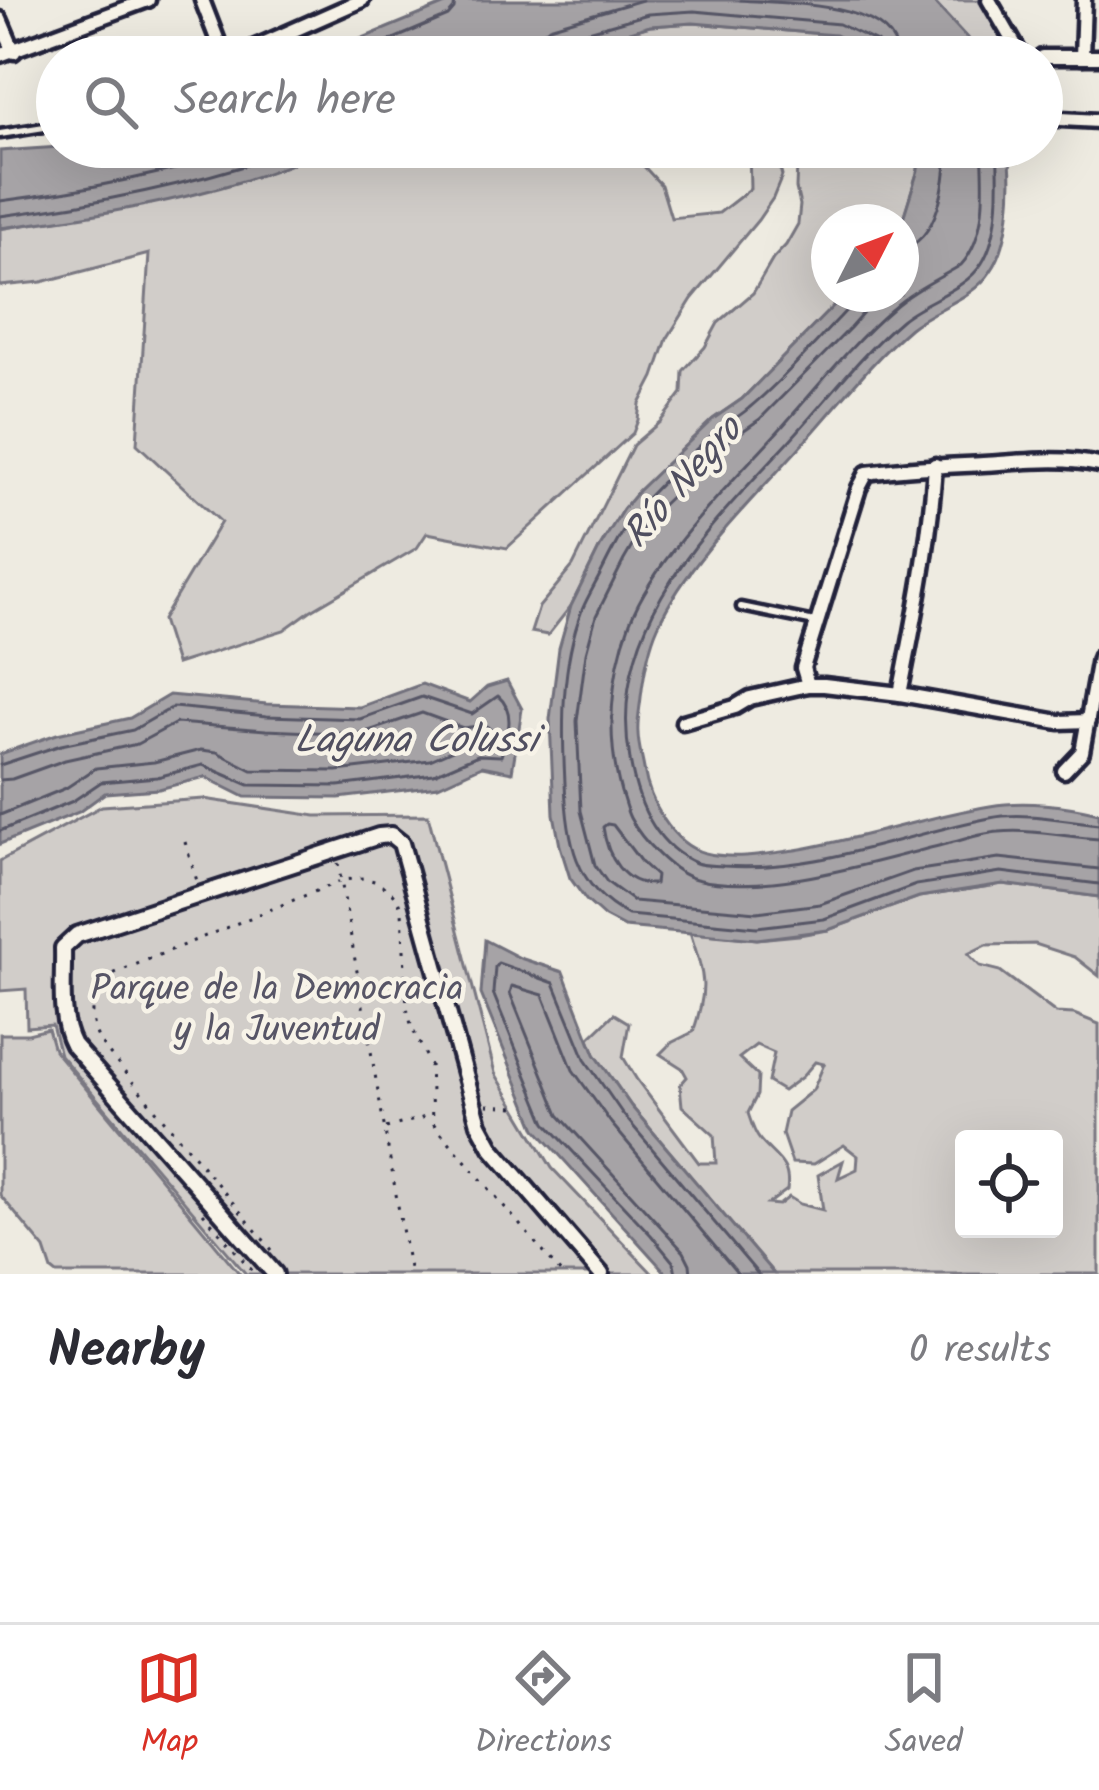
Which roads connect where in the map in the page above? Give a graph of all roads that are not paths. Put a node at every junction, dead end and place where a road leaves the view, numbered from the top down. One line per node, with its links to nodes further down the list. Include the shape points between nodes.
1 (148, 0): 7 (street)
2 (202, 0): 8 (street)
3 (362, 0): 9 (street)
4 (989, 0): 10 (street)
5 (1084, 0): 14 (street)
6 (0, 19): 12 (street)
7 (54, 36)
8 (218, 36)
9 (277, 36)
10 (1010, 36)
11 (36, 43): 12 (street)
12 (7, 54)
13 (1063, 57): 14 (street)
14 (1082, 57): 15 (street)
15 (1099, 58)
16 (1063, 119): 17 (street)
17 (1099, 121)
18 (36, 128): 19 (lane)
19 (0, 134)
20 (935, 465): 21 (street); 23 (street, via 867,473); 26 (street)
21 (1099, 465)
22 (741, 607): 23 (lane)
23 (815, 622): 25 (street, via 803,668)
24 (1099, 658): 27 (street)
25 (808, 685): 26 (street); 28 (street)
26 (900, 694): 27 (street)
27 (1088, 721): 29 (street, via 1082,752)
28 (682, 722)
29 (1064, 771)
30 (275, 1274): 31 (street, via 68,1037 63,948 76,935 379,836 400,843 472,1105 492,1148)
31 (601, 1274)

